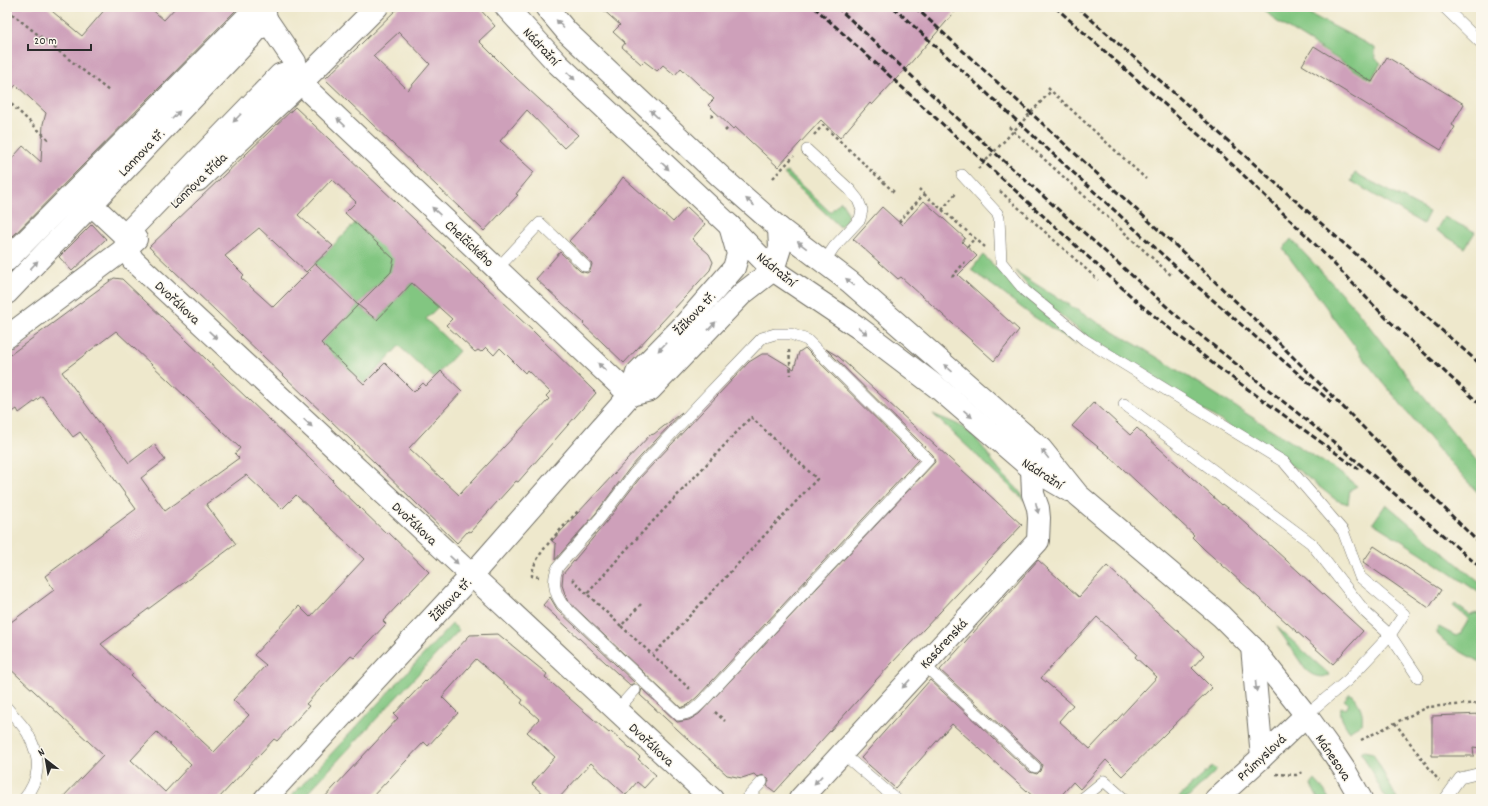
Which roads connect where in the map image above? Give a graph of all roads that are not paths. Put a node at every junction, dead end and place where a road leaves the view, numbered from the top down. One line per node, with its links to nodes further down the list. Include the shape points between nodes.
1 (377, 7): 7 (street, Lannova třída)
2 (506, 7): 11 (street, Nádražní, one-way to 11, via 558,64)
3 (546, 7): 12 (street, Nádražní, one-way to 3, via 637,98 568,32)
4 (1444, 7): 6 (lane)
5 (262, 11): 7 (street, via 295,62); 10 (street, Lannova tř., one-way to 5, via 250,38); 14 (street)
6 (1481, 42)
7 (303, 82): 13 (street, Lannova třída); 17 (street, Chelčického, one-way to 7)
8 (807, 150): 15 (lane, via 850,190 862,210 860,219)
9 (965, 178): 27 (lane, via 997,213 1001,262 1026,291 1085,340 1284,462 1343,531 1360,577 1404,614)
10 (91, 204): 13 (street); 19 (street, Lannova tř., one-way to 10)
11 (730, 226): 18 (street, Nádražní); 21 (street, Žižkova tř., one-way to 21, via 738,254 734,268 685,324 637,373)
12 (779, 228): 15 (street, Nádražní, one-way to 12); 18 (street, via 780,248)
13 (127, 247): 20 (street, Lannova třída); 26 (street, Dvořákova, one-way to 26)
14 (7, 260)
15 (824, 262): 25 (street, Nádražní, one-way to 15, via 1041,449)
16 (585, 266): 17 (lane, via 540,224)
17 (497, 269): 21 (street, Chelčického, one-way to 17)
18 (773, 270): 21 (street, Žižkova tř., one-way to 18, via 650,390 742,294); 24 (street, Nádražní, one-way to 24, via 859,328 938,388)
19 (7, 293)
20 (7, 337)
21 (630, 395): 26 (street, Žižkova tř.)
22 (1124, 404): 27 (lane, via 1311,544 1366,613)
23 (928, 460): 23 (lane, via 726,678 687,714 679,715 562,604 556,595 554,578 558,567 634,474 762,338 775,334 791,334 807,340)
24 (1032, 469): 25 (street, Nádražní); 29 (street, Kasárenská, one-way to 29, via 1033,494 1039,518 1038,541)
25 (1078, 495): 28 (street, Nádražní, via 1221,616)
26 (471, 576): 33 (street, Dvořákova); 43 (street, Žižkova tř.)
27 (1390, 635): 30 (lane); 34 (lane, via 1348,680)
28 (1252, 647): 34 (street, Nádražní); 36 (street, one-way to 36)
29 (924, 665): 35 (street, Kasárenská, one-way to 35); 37 (lane)
30 (1418, 677)
31 (637, 692): 33 (lane)
32 (7, 708): 42 (lane, via 30,736 36,755 38,768 35,781)
33 (618, 713): 40 (street, Dvořákova)
34 (1306, 715): 36 (street, Průmyslová); 50 (street, Mánesova, via 1344,769)
35 (842, 753): 45 (street, Kasárenská, one-way to 45); 46 (lane)
36 (1266, 766): 49 (street, Průmyslová)
37 (1035, 767)
38 (1481, 773): 41 (lane, via 1460,778)
39 (762, 782): 44 (lane)
40 (707, 797)
41 (1447, 797)
42 (24, 799)
43 (265, 799)
44 (746, 799)
45 (800, 799)
46 (896, 799)
47 (1082, 799): 48 (lane, via 1104,781)
48 (1124, 799)
49 (1216, 799)
50 (1361, 799)

